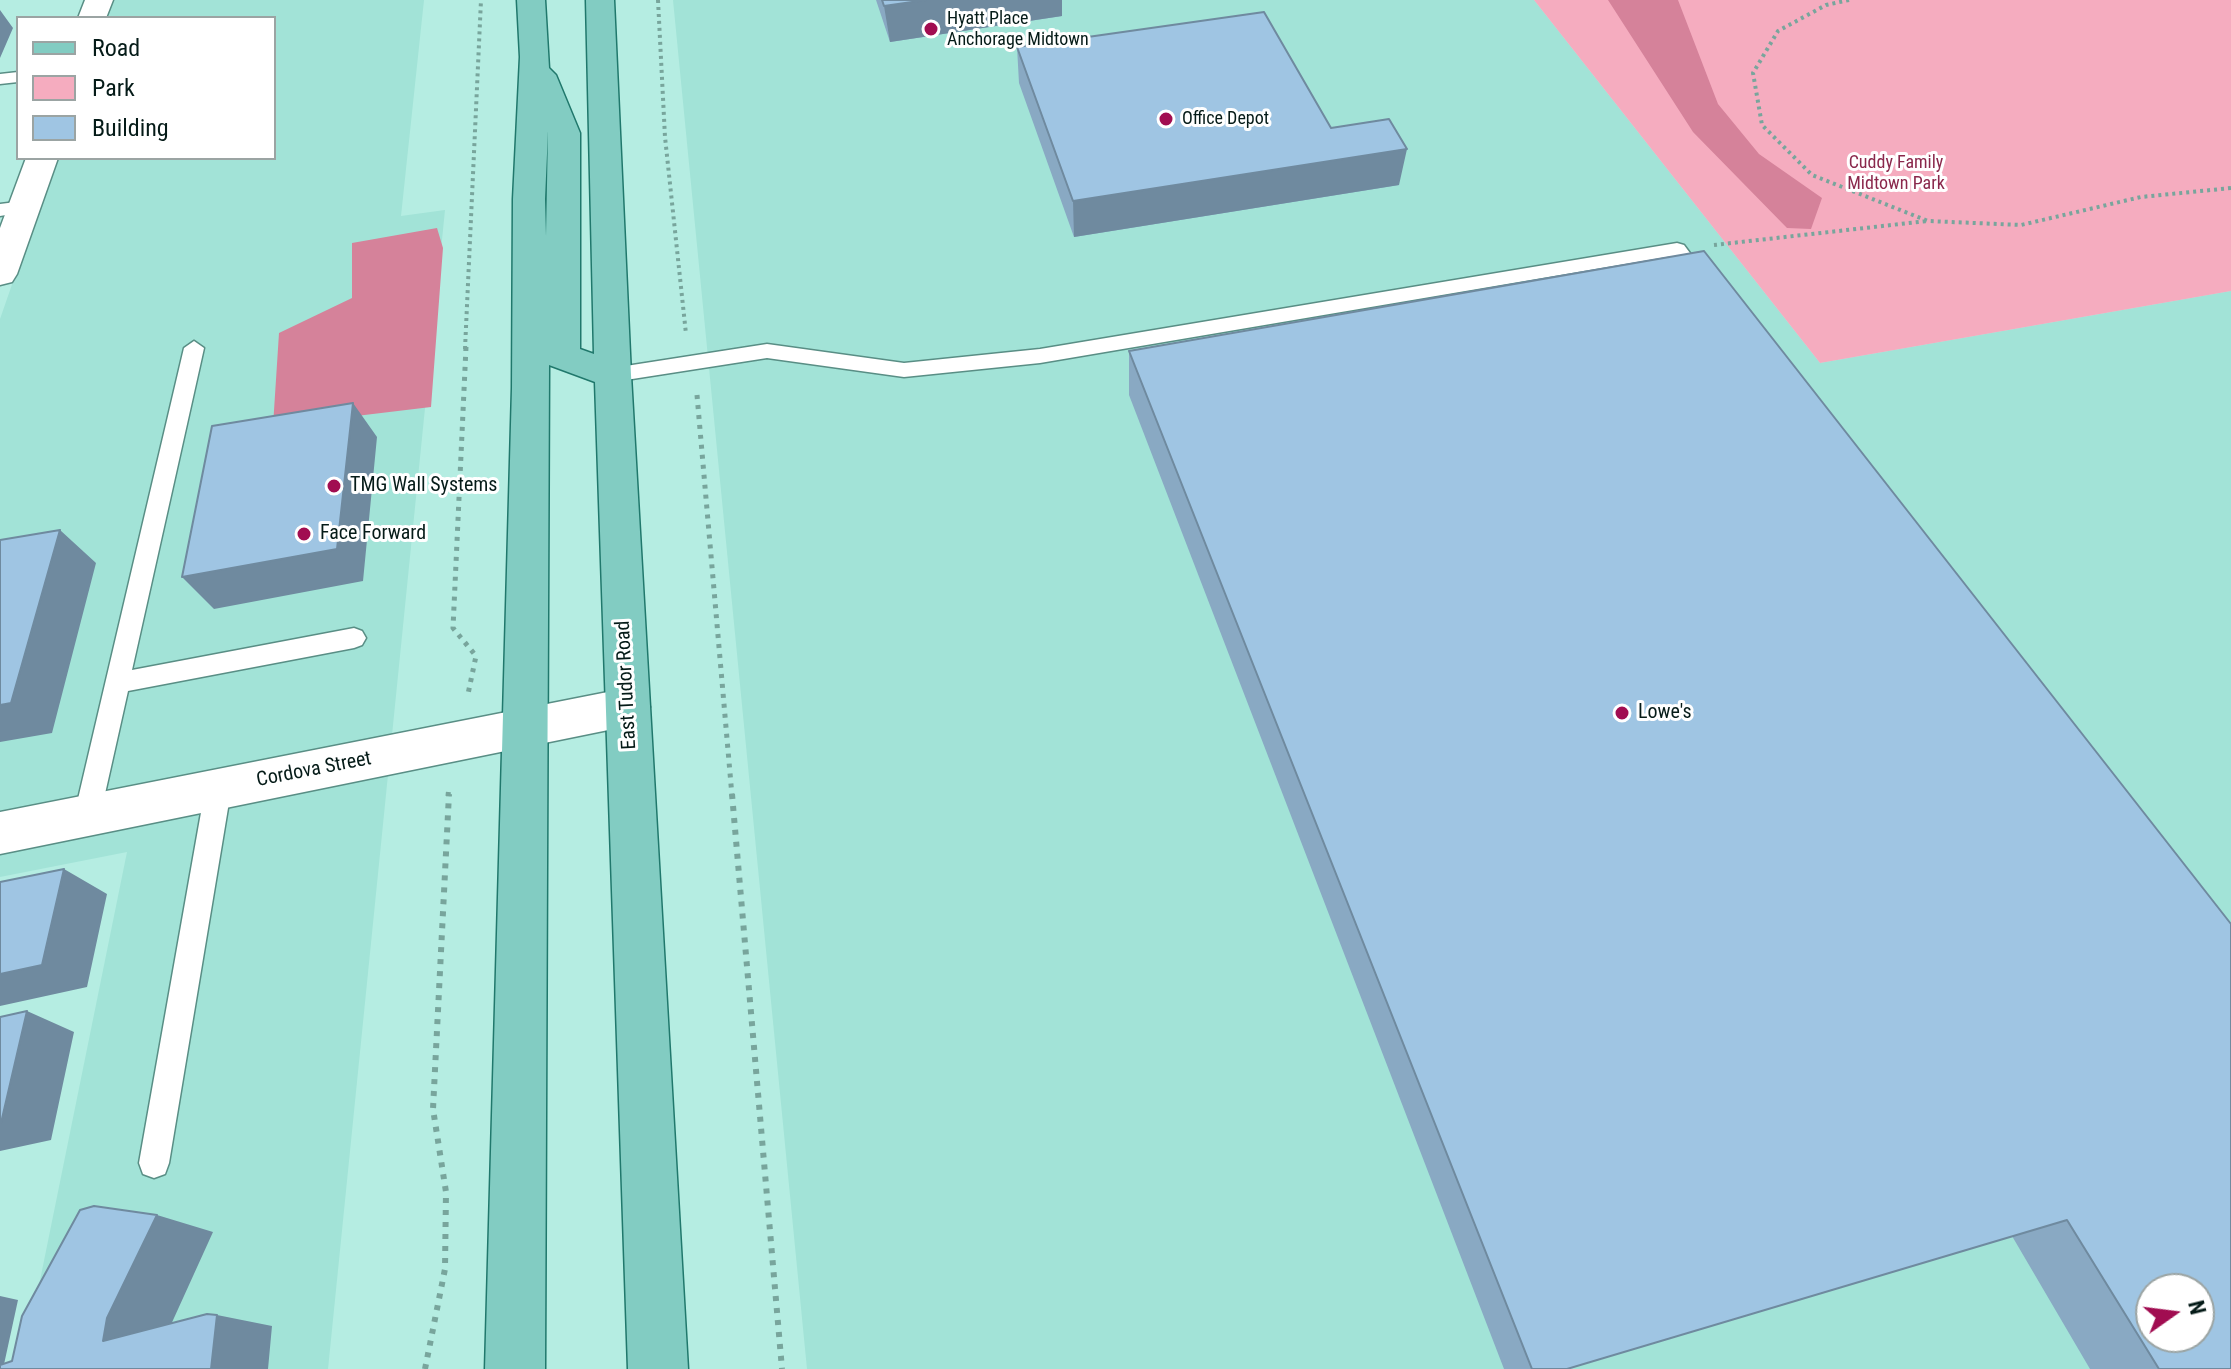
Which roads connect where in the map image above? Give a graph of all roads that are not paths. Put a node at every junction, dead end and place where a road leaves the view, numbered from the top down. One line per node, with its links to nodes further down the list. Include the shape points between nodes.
1 (531, 0): 3 (main road)
2 (600, 0): 9 (main road, East Tudor Road)
3 (535, 57): 9 (main road, via 564,133 562,356); 13 (main road)
4 (41, 160): 5 (street)
5 (12, 209): 6 (street)
6 (0, 274)
7 (1715, 300): 9 (lane, via 1677,249 1040,356 904,370 767,351)
8 (194, 348): 11 (lane)
9 (613, 375): 12 (main road, East Tudor Road)
10 (354, 638): 11 (lane)
11 (117, 683): 15 (lane)
12 (628, 707): 13 (street, Cordova Street); 19 (main road, East Tudor Road)
13 (524, 729): 14 (street, Cordova Street); 18 (main road)
14 (218, 790): 15 (street, Cordova Street); 17 (lane)
15 (87, 816): 16 (street, Cordova Street)
16 (0, 833)
17 (154, 1163)
18 (515, 1369)
19 (658, 1369)

